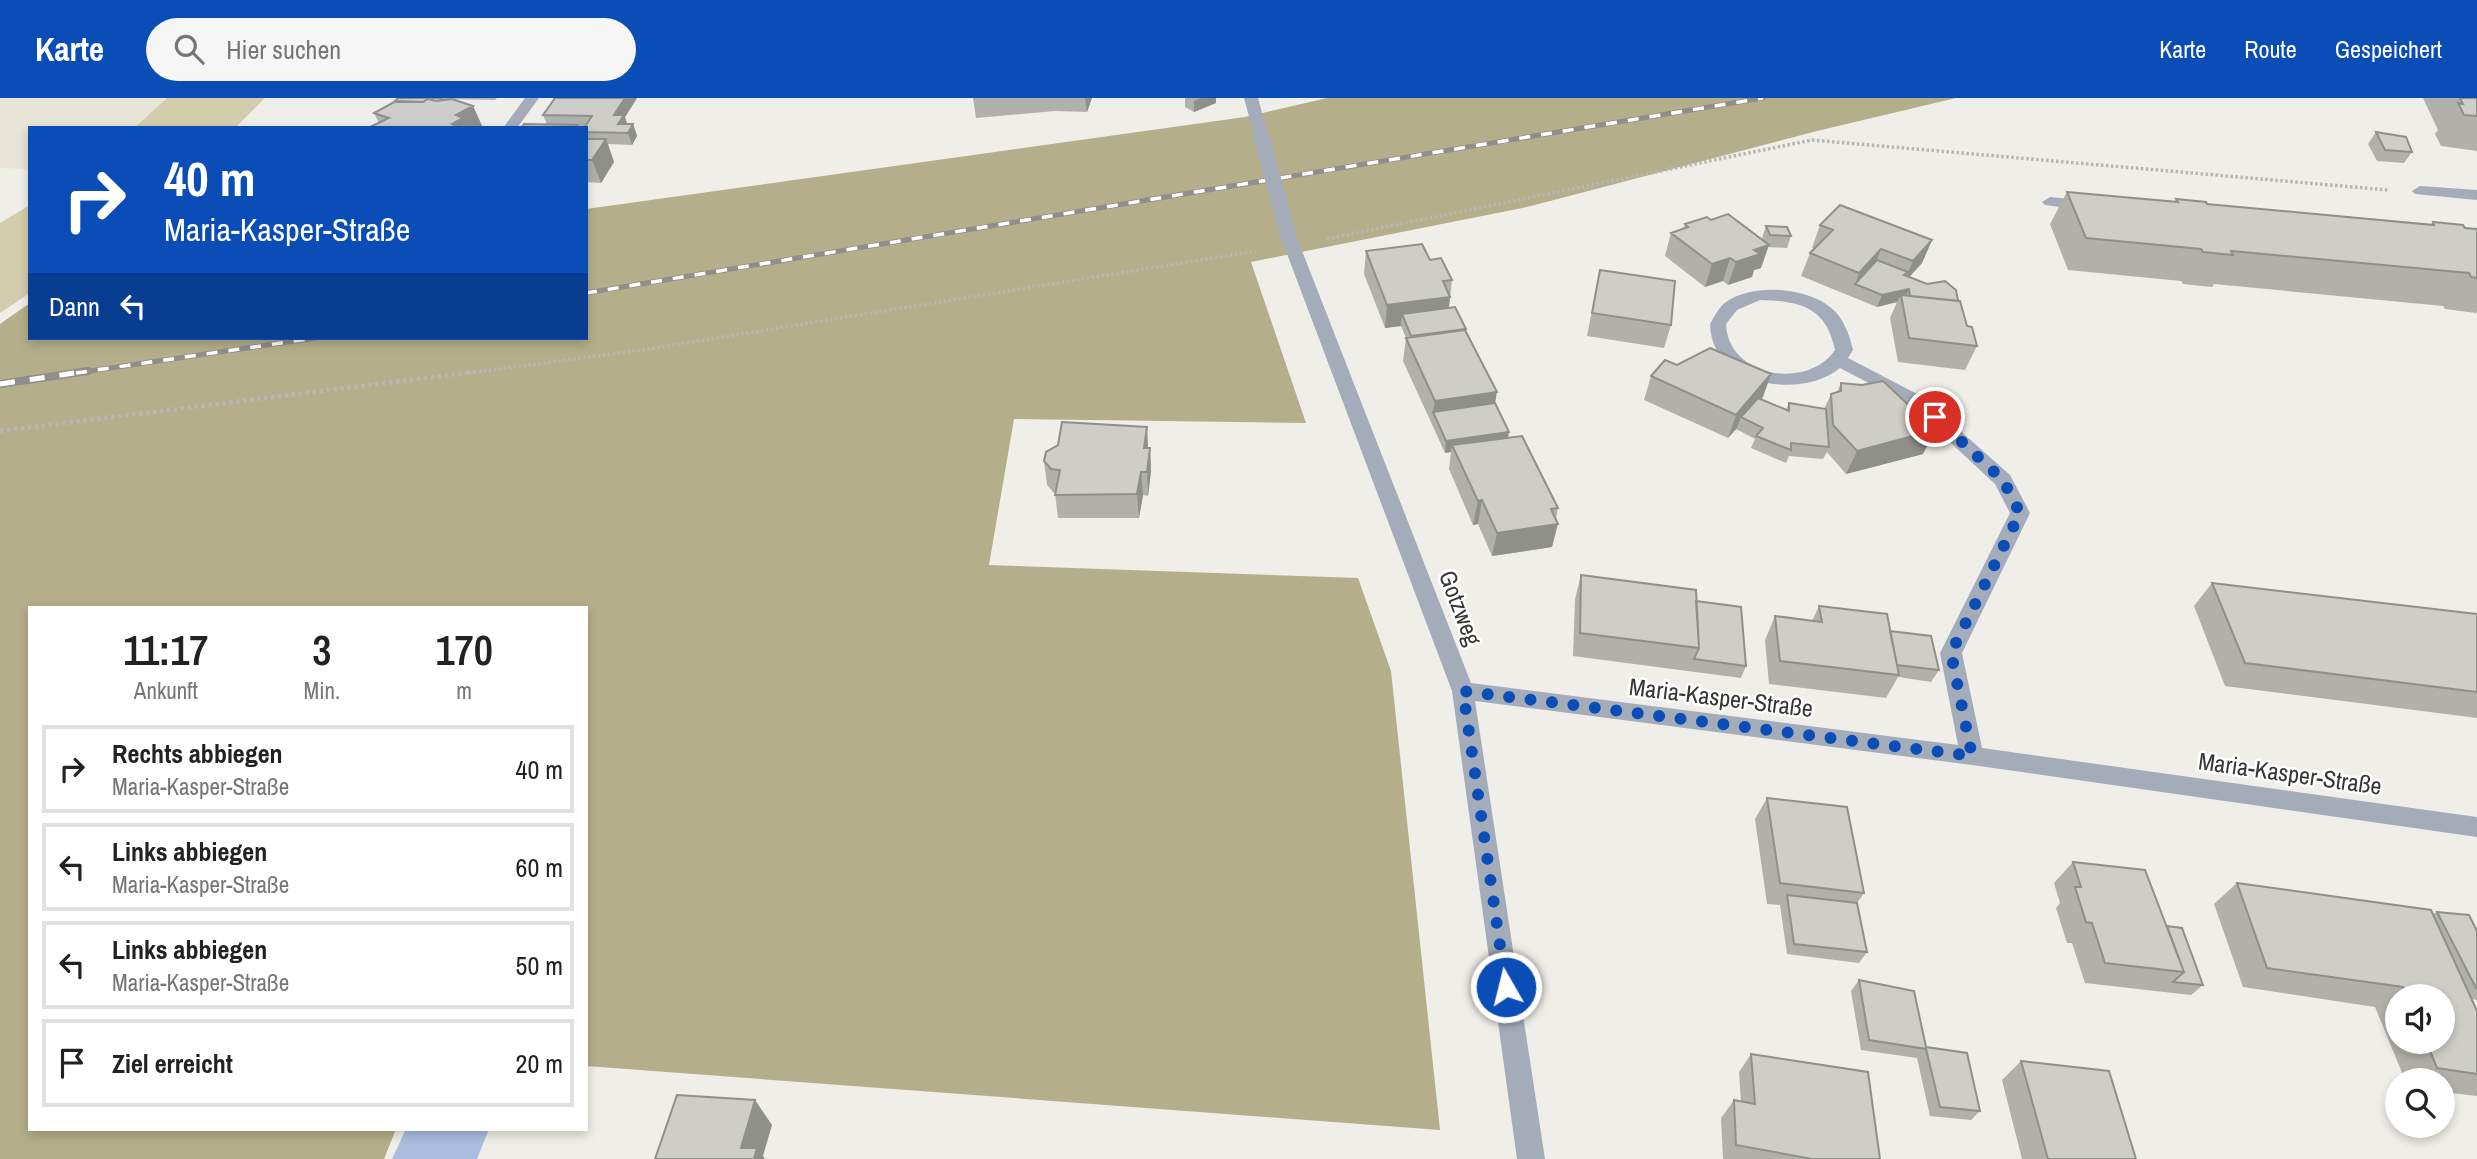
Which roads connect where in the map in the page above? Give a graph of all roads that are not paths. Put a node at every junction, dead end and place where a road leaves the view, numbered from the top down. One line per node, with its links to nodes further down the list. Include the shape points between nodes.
1 (532, 98): 3 (street)
2 (1251, 98): 9 (street, Gotzweg, bridge, via 1290,242)
3 (511, 126)
4 (2420, 191): 5 (street)
5 (2477, 195)
6 (2050, 202): 7 (street)
7 (2105, 208)
8 (1838, 359): 8 (street, via 1844,350 1839,327 1830,314 1796,298 1758,295 1723,314 1718,324 1728,357 1762,376 1819,373); 10 (street, via 1915,400 2003,480 2020,513 1951,653)
9 (1463, 691): 10 (street, Maria-Kasper-Straße); 12 (street, Gotzweg)
10 (1972, 756): 11 (street, Maria-Kasper-Straße)
11 (2477, 827)
12 (1531, 1159)

